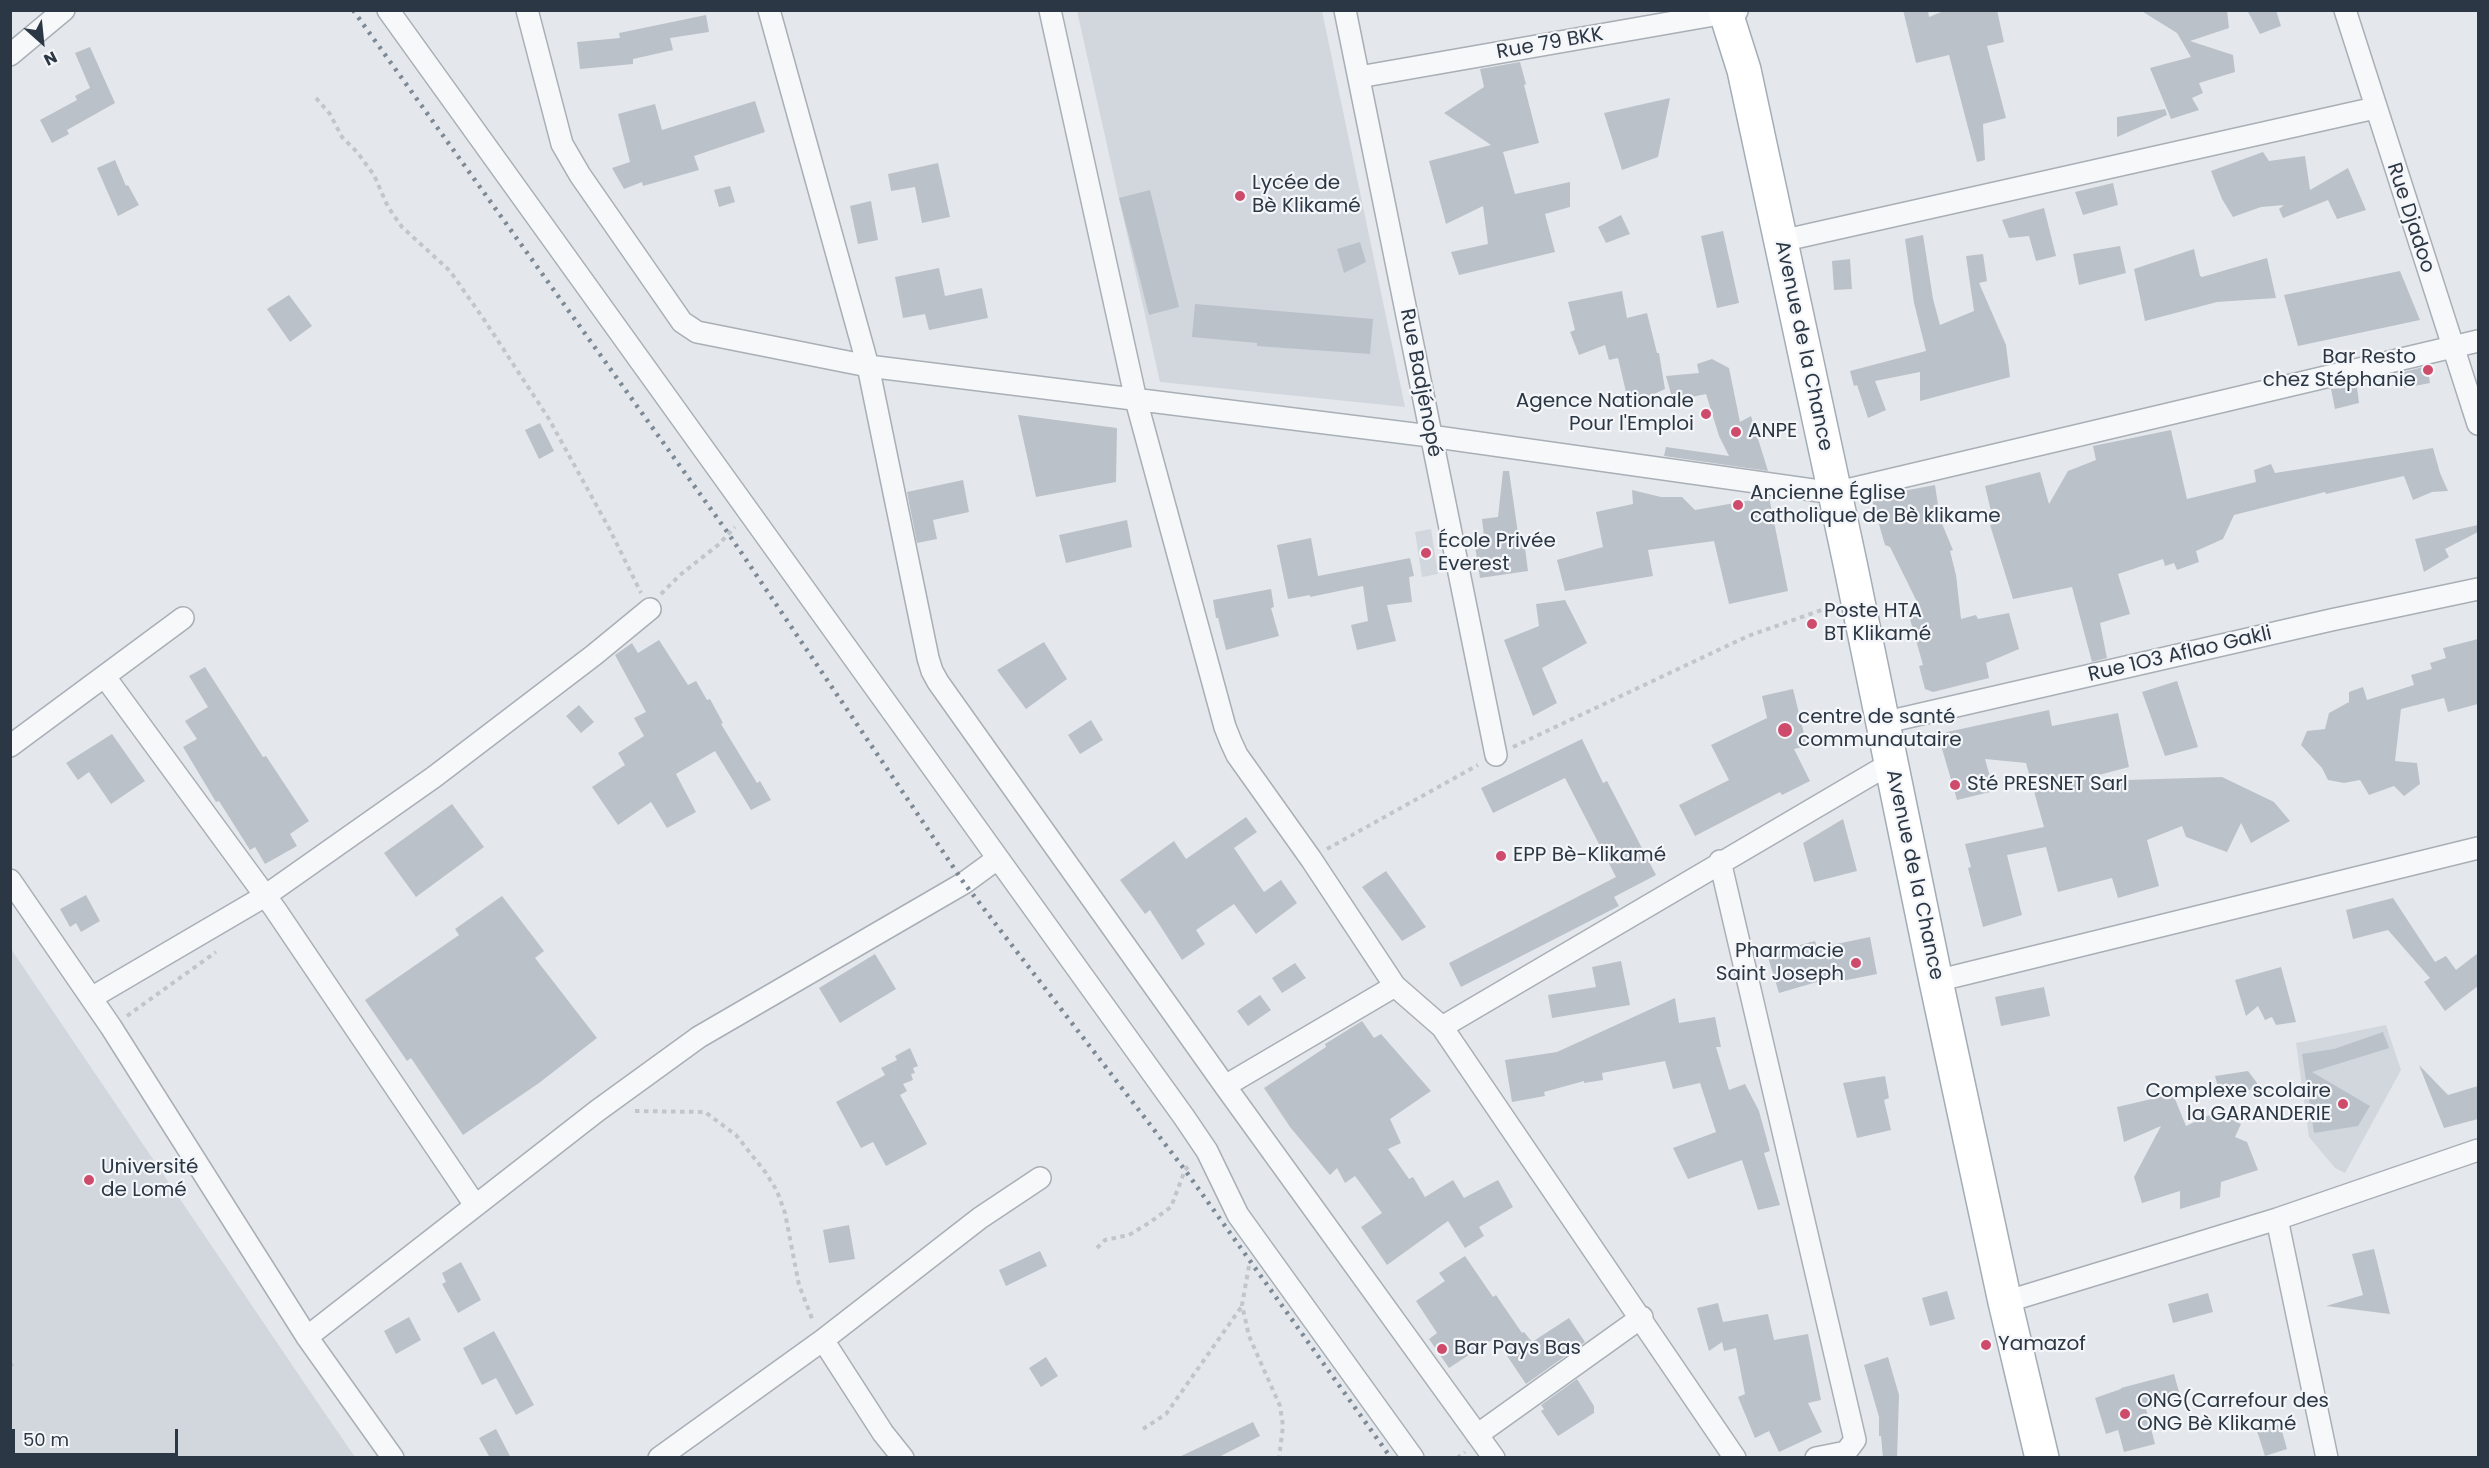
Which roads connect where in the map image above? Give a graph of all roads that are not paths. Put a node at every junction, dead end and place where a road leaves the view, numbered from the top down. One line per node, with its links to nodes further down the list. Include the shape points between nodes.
1 (64, 10): 9 (street)
2 (388, 10): 29 (street)
3 (769, 10): 15 (street)
4 (1050, 10): 16 (street)
5 (1345, 10): 10 (street, Rue Badjénopé)
6 (2345, 10): 11 (street, Rue Djadoo)
7 (530, 11): 15 (street, via 562,144 682,322 697,332)
8 (1731, 12): 10 (street, Rue 79 BKK); 12 (main road, Avenue de la Chance)
9 (10, 55)
10 (1359, 77): 18 (street, Rue Badjénopé)
11 (2374, 108): 12 (street); 14 (street, Rue Djadoo)
12 (1781, 241): 19 (main road, Avenue de la Chance)
13 (2478, 341): 14 (street)
14 (2452, 346): 17 (street, Rue Djadoo); 19 (street)
15 (868, 366): 16 (street); 37 (street, via 932,670)
16 (1136, 400): 18 (street); 34 (street, via 1225,727 1237,755)
17 (2478, 424)
18 (1430, 436): 19 (street); 26 (street, Rue Badjénopé)
19 (1834, 493): 24 (main road, Avenue de la Chance)
20 (2478, 589): 24 (street, Rue 1O3 Aflao Gakli)
21 (650, 609): 32 (street, via 434,777)
22 (183, 618): 23 (street)
23 (105, 676): 25 (street); 32 (street)
24 (1882, 723): 27 (main road, Avenue de la Chance)
25 (10, 746)
26 (1496, 755)
27 (1891, 763): 30 (street); 33 (main road, Avenue de la Chance)
28 (2478, 848): 33 (street)
29 (997, 859): 40 (street, via 964,883 699,1037); 50 (street, via 1184,1117 1207,1151 1238,1215)
30 (1720, 861): 36 (street); 53 (street, via 1855,1440 1846,1452)
31 (10, 880): 35 (street)
32 (265, 896): 35 (street); 40 (street)
33 (1936, 981): 42 (main road, Avenue de la Chance)
34 (1395, 986): 36 (street); 37 (street)
35 (91, 998): 44 (street)
36 (1442, 1027): 43 (street)
37 (1225, 1086): 46 (street)
38 (2478, 1150): 41 (street)
39 (1040, 1178): 45 (street, via 980,1218)
40 (475, 1205): 44 (street)
41 (2277, 1219): 42 (street); 55 (street)
42 (2005, 1302): 54 (main road, Avenue de la Chance)
43 (1642, 1317): 46 (street); 52 (street)
44 (307, 1337): 47 (street)
45 (823, 1340): 48 (street); 49 (street)
46 (1477, 1435): 51 (street)
47 (393, 1458)
48 (659, 1458)
49 (903, 1458)
50 (1413, 1458)
51 (1494, 1458)
52 (1735, 1458)
53 (1816, 1458)
54 (2042, 1458)
55 (2327, 1458)

